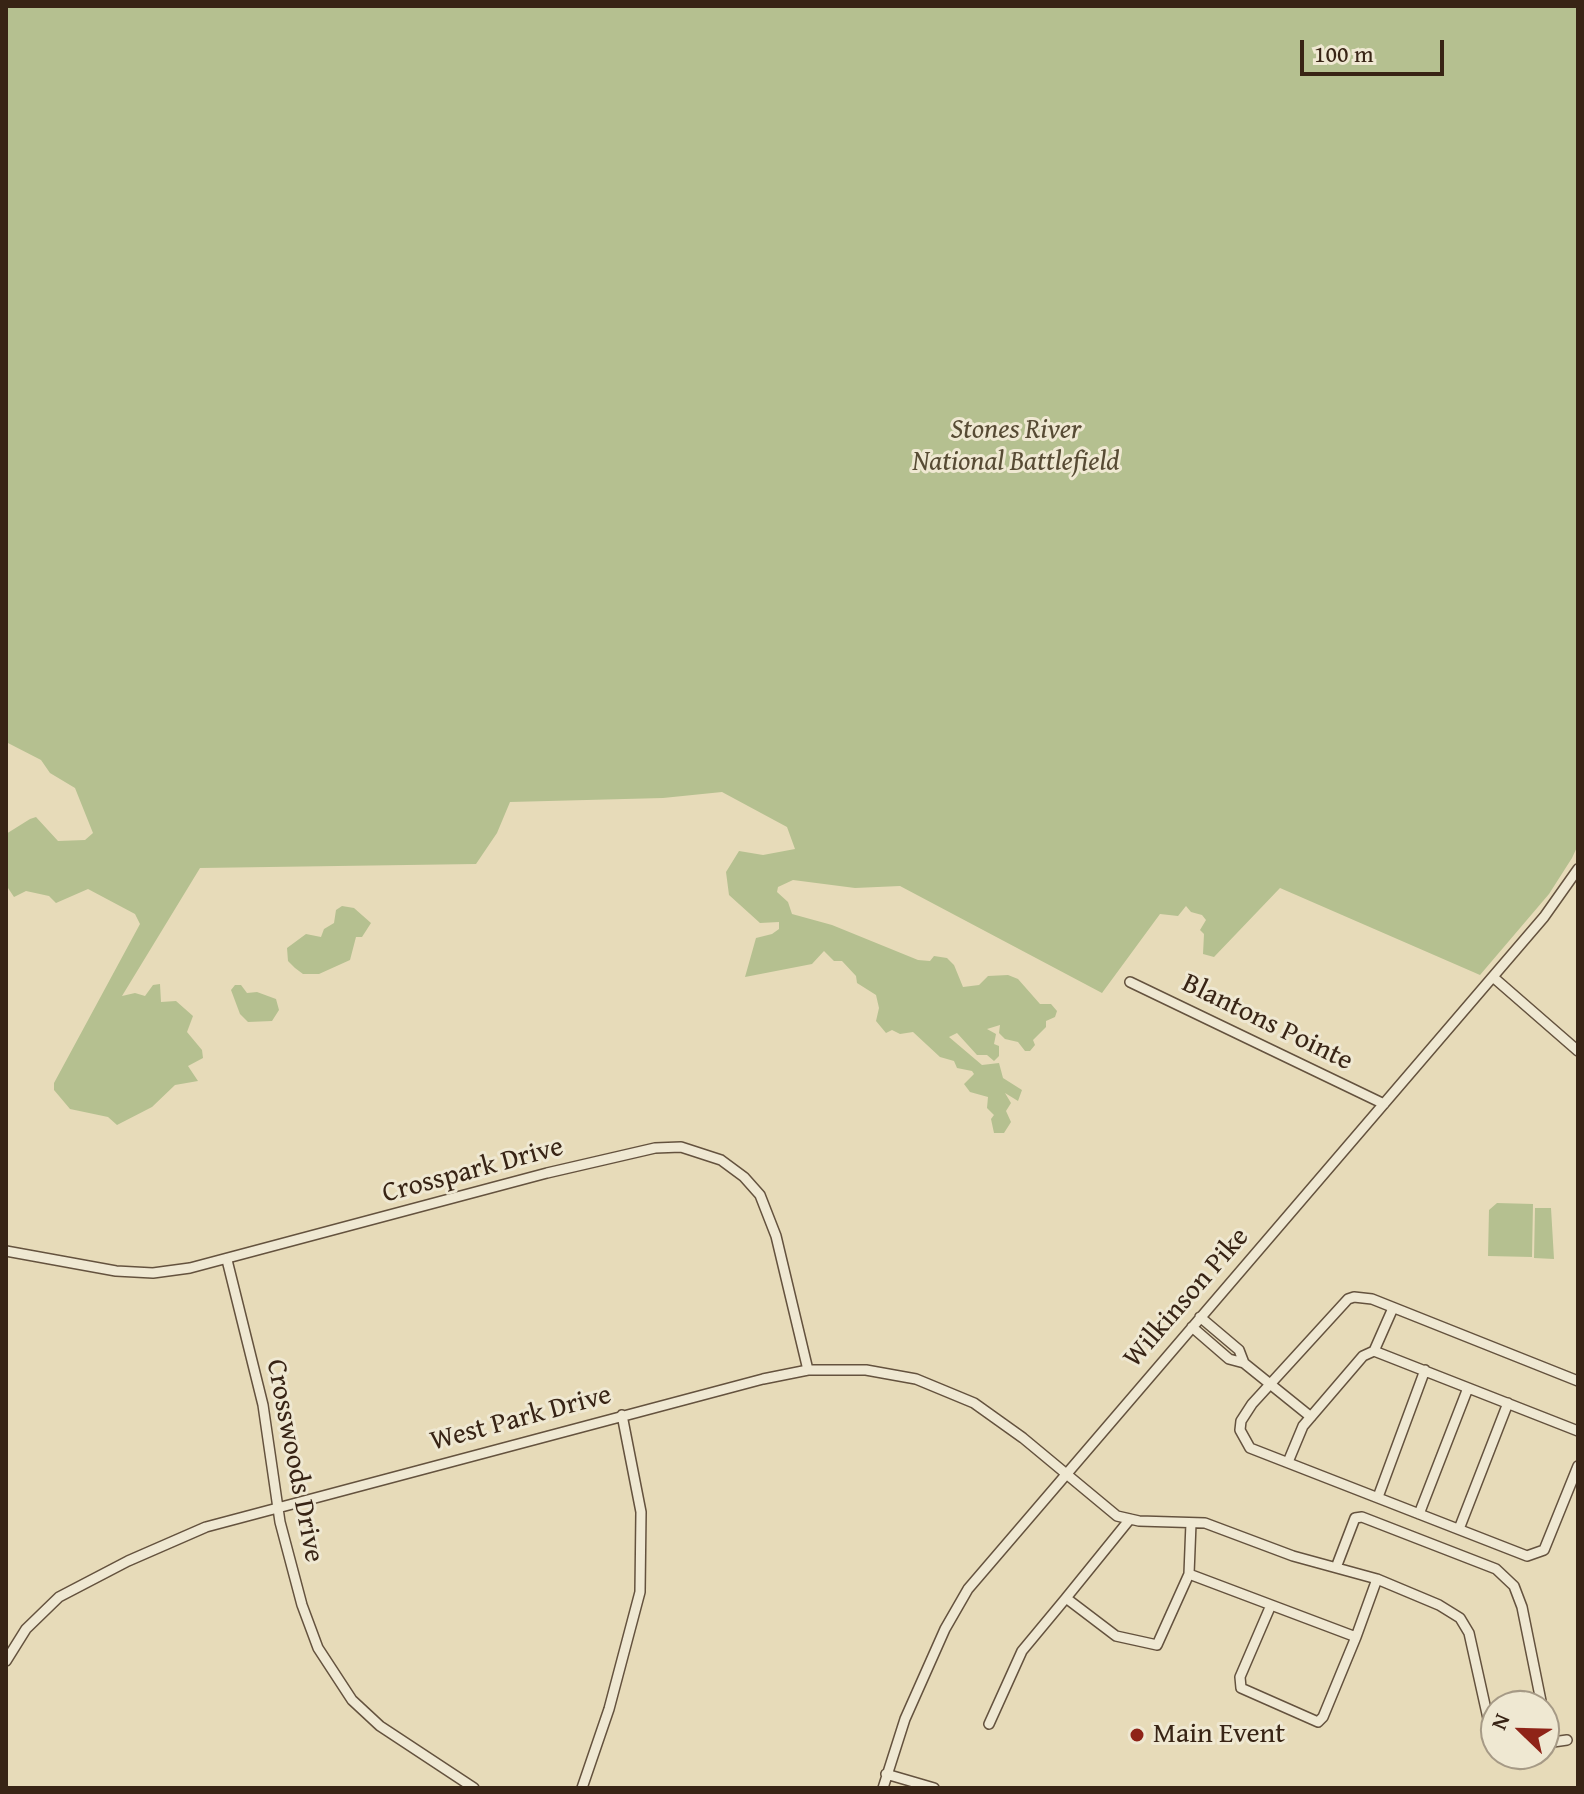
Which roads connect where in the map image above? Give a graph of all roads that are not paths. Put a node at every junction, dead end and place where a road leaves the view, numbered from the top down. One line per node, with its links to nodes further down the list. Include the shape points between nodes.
1 (1578, 869): 2 (street, Wilkinson Pike)
2 (1493, 977): 4 (street); 5 (street, Wilkinson Pike)
3 (1130, 982): 5 (street, Blantons Pointe)
4 (1578, 1051)
5 (1384, 1104): 9 (street, Wilkinson Pike)
6 (6, 1251): 7 (street, Crosspark Drive, via 135,1273)
7 (227, 1260): 13 (street, Crosspark Drive, via 601,1161 668,1146 693,1150 730,1165 760,1195 779,1247); 26 (street, Crosswoods Drive, via 263,1405)
8 (1393, 1308): 11 (street); 15 (street); 16 (street, via 1362,1296 1348,1299)
9 (1200, 1317): 10 (street, Wilkinson Pike); 12 (street, via 1239,1350)
10 (1192, 1327): 12 (street, via 1229,1359); 24 (street, Wilkinson Pike)
11 (1374, 1351): 14 (street); 20 (street, via 1363,1356)
12 (1244, 1363): 16 (street)
13 (808, 1370): 19 (street, West Park Drive); 24 (street, West Park Drive, via 882,1372 950,1390 1011,1428)
14 (1425, 1370): 17 (street); 25 (street)
15 (1578, 1381)
16 (1271, 1384): 20 (street); 22 (street, via 1246,1412 1241,1437 1250,1448)
17 (1468, 1388): 18 (street); 27 (street)
18 (1508, 1403): 21 (street); 30 (street)
19 (622, 1415): 26 (street, West Park Drive); 45 (street, via 641,1512 640,1592)
20 (1311, 1417): 22 (street)
21 (1578, 1431)
22 (1288, 1462): 25 (street)
23 (1578, 1466): 30 (street, via 1538,1555 1527,1556)
24 (1064, 1475): 28 (street, West Park Drive, via 1117,1516); 43 (street, Wilkinson Pike, via 960,1602 905,1719)
25 (1378, 1497): 27 (street)
26 (276, 1507): 37 (street, West Park Drive, via 185,1534 83,1583 42,1612); 44 (street, Crosswoods Drive, via 318,1648 352,1700 380,1726)
27 (1419, 1514): 30 (street)
28 (1130, 1519): 29 (street); 34 (street)
29 (1191, 1523): 31 (street); 32 (street)
30 (1459, 1529)
31 (1337, 1565): 33 (street); 39 (street, via 1355,1518 1362,1517 1496,1569 1514,1586 1522,1607)
32 (1189, 1574): 34 (street, via 1157,1645 1116,1636); 35 (street)
33 (1377, 1579): 36 (street); 38 (street, via 1460,1618 1469,1633)
34 (1066, 1598): 40 (street, via 1022,1651)
35 (1271, 1605): 36 (street); 36 (street, via 1240,1677 1241,1688 1318,1722)
36 (1356, 1637)
37 (6, 1661)
38 (1482, 1690)
39 (1539, 1690)
40 (989, 1724)
41 (1567, 1740): 42 (street)
42 (1560, 1741)
43 (886, 1774): 46 (street, Wilkinson Pike); 47 (street)
44 (474, 1788)
45 (582, 1788)
46 (883, 1788)
47 (934, 1788)

